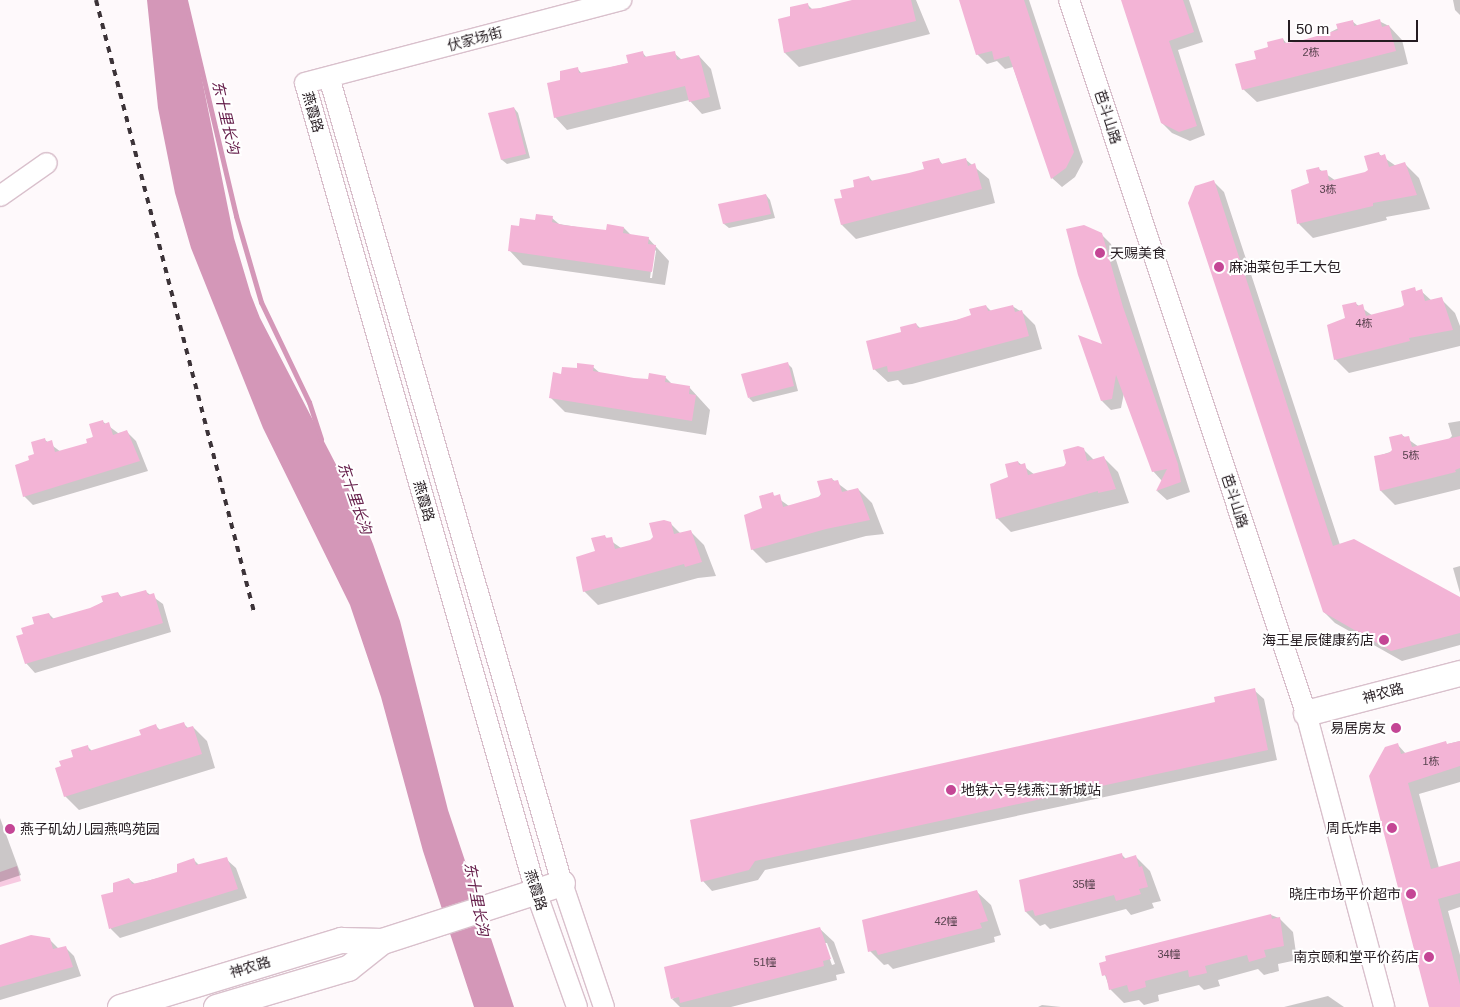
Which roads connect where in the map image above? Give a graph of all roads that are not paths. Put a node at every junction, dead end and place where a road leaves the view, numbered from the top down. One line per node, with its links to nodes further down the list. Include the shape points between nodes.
1 (621, 0): 3 (street, 伏家场街)
2 (1069, 0): 7 (street, 芭斗山路)
3 (329, 77): 8 (street, 燕霞路); 9 (street, 燕霞路, via 305,83)
4 (47, 163): 5 (street)
5 (0, 196)
6 (1460, 673): 7 (street, 神农路)
7 (1306, 713): 15 (street, 芭斗山路)
8 (562, 883): 9 (street, 神农路); 14 (street, 燕霞路)
9 (536, 892): 10 (street, 神农路); 13 (street, 燕霞路)
10 (382, 941): 11 (street, 神农路, via 341,940); 12 (street, 神农路, via 348,968)
11 (120, 1007)
12 (216, 1007)
13 (577, 1007)
14 (604, 1007)
15 (1384, 1007)

